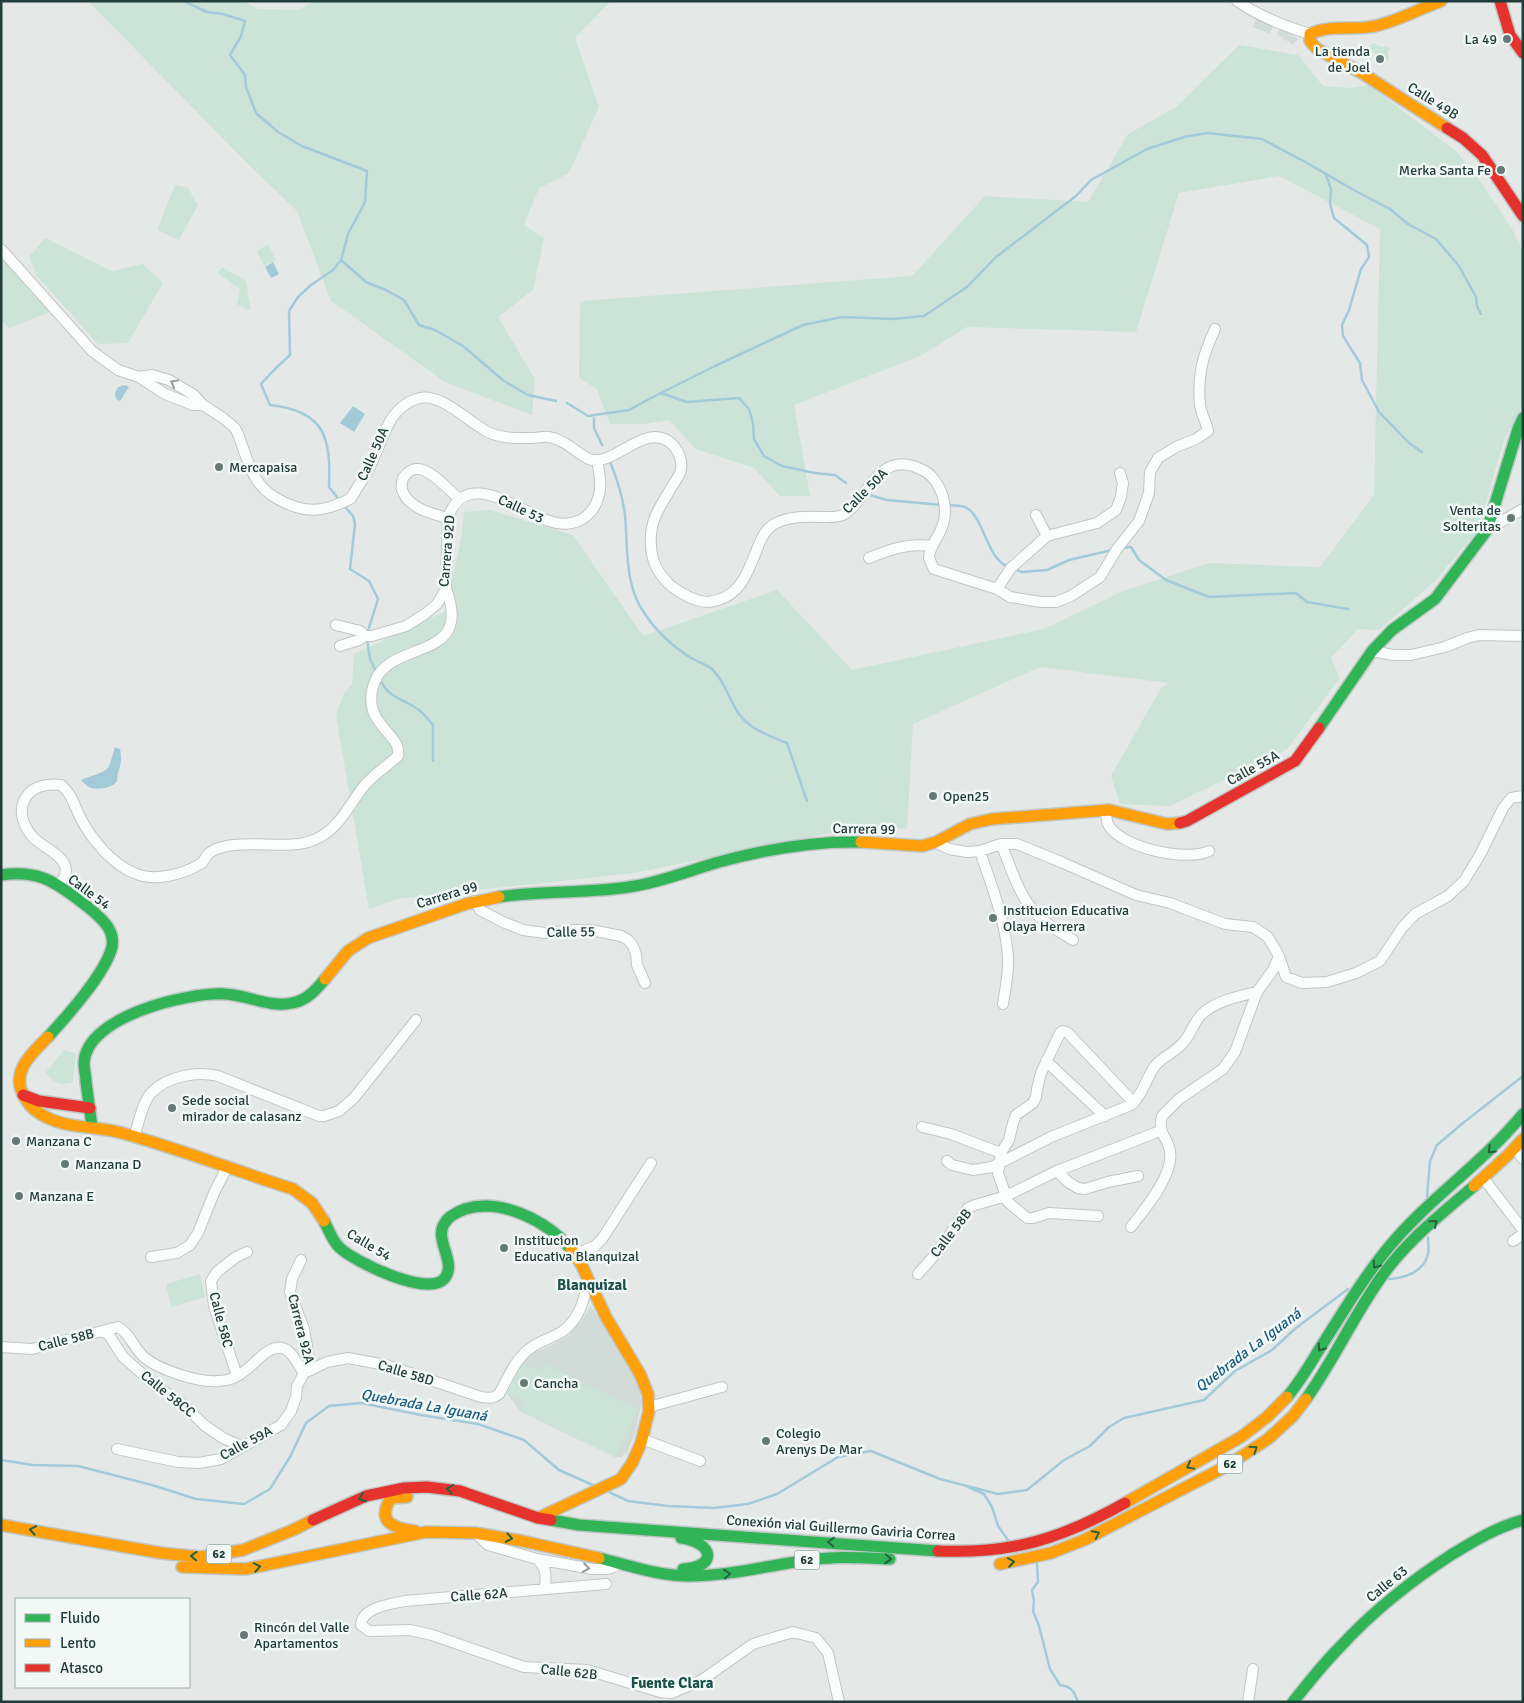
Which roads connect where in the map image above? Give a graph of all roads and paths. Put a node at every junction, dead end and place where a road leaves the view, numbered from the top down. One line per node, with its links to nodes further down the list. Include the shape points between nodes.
1 (1237, 1): 4 (street, via 1285,27)
2 (1441, 1): 4 (main road, via 1381,25 1317,30)
3 (1501, 2): 5 (main road, via 1510,34)
4 (1310, 34): 6 (main road, Calle 49B, via 1310,41 1317,49 1370,78 1463,138 1482,155)
5 (1523, 53)
6 (1523, 216)
7 (1, 249): 10 (street, Calle 50A, via 92,351 118,370 139,377 152,375 169,380 194,395 203,406 235,428 252,475 259,485 277,499 302,509 318,511 350,498 364,479 388,422 400,408 418,398 432,398 448,404 489,433 505,438 548,437)
8 (1215, 329): 21 (street, via 1199,375 1200,406 1208,431 1158,458 1150,472 1149,493 1138,521 1100,577 1056,602 1010,596)
9 (1523, 418): 16 (main road)
10 (597, 460): 12 (street, Calle 53, via 600,494 589,515 580,521 566,524 550,522 491,495 479,493 464,495); 18 (street, Calle 50A, via 621,452 645,438 660,437 673,446 682,459 681,472 652,523 651,556 657,571 673,588 704,602 726,598 740,586 761,538 771,526 803,516 844,515 891,466 904,464 924,470 931,474 940,489 945,505 942,528)
11 (1120, 473): 17 (street, via 1123,483 1116,510 1097,523)
12 (455, 503): 15 (street, Carrera 92D); 15 (street, via 432,474 416,468 402,478 402,489 408,499 430,513)
13 (1523, 509): 16 (street)
14 (1036, 515): 17 (street)
15 (448, 518): 20 (street, Carrera 92D)
16 (1487, 530): 26 (main road, Calle 55A, via 1435,599 1392,630)
17 (1047, 536): 21 (street, via 1012,568)
18 (932, 546): 19 (street, via 902,546); 21 (street, via 929,559 934,569)
19 (869, 558)
20 (446, 589): 23 (street, Carrera 92D, via 437,604 406,626); 34 (street, via 453,615 447,632 433,645 388,664 375,680 370,698 372,713 397,742 398,756 366,784 330,830 303,844 225,846 209,853 202,864 176,874 158,877 135,874 95,841 68,791 61,785 41,785 26,798 22,814 31,836 64,863 64,879)
21 (997, 590)
22 (336, 625): 23 (street)
23 (369, 636): 25 (street, Carrera 92D)
24 (1523, 636): 26 (street, via 1479,635 1411,655)
25 (340, 646)
26 (1372, 651): 28 (main road, Calle 55A, via 1302,753 1284,768 1179,823 1167,824)
27 (1523, 796): 37 (street, via 1511,798 1503,808 1464,881 1448,896 1415,914 1380,961 1327,982 1302,983 1286,977)
28 (1106, 811): 29 (main road, Calle 55A, via 999,817 972,823); 32 (street, via 1108,823 1115,832 1157,852 1196,856)
29 (935, 842): 31 (street, via 956,851); 35 (main road, Carrera 99, via 915,846 828,843 731,859 634,886)
30 (1001, 844): 31 (street); 36 (street, via 1020,889 1035,912 1051,927); 37 (street, via 1022,846 1136,895 1170,903 1225,924 1253,927 1268,937)
31 (980, 851): 40 (street, via 999,905 1008,947)
32 (1209, 851)
33 (1, 875): 34 (main road, Calle 54, via 32,874)
34 (58, 886): 43 (main road, Calle 54, via 105,923 111,932 112,948 103,968 27,1059 19,1078)
35 (475, 901): 38 (street, Calle 55, via 480,910 522,930 545,933 591,930 622,936 633,946); 45 (main road, Carrera 99, via 361,941 342,955 318,989 298,1002 280,1004 239,994 203,994 157,1005 123,1020 98,1036 87,1050 84,1062)
36 (1074, 940)
37 (1280, 956): 39 (street)
38 (645, 983)
39 (1258, 992): 44 (street, via 1239,996 1200,1016 1182,1045 1156,1064); 50 (street, via 1235,1052 1223,1069 1179,1099 1162,1116)
40 (1003, 1004)
41 (416, 1020): 51 (street, via 354,1098 338,1111 319,1116 218,1076 196,1073 171,1080 151,1093)
42 (1046, 1061): 44 (street, via 1060,1033 1065,1031); 47 (street); 53 (street, via 1036,1097 1016,1115)
43 (23, 1095): 45 (main road, via 39,1101); 48 (main road, Calle 54, via 33,1108 48,1118)
44 (1134, 1103): 47 (street)
45 (90, 1108): 48 (main road, Carrera 99)
46 (1523, 1114): 88 (main road, Conexión vial Guillermo Gaviria Correa / 62, one-way to 88, via 1501,1141 1418,1216 1388,1248 1301,1379 1278,1406 1226,1446 1087,1523 1020,1547 967,1553)
47 (1105, 1116): 53 (street)
48 (92, 1127): 51 (main road, Calle 54)
49 (922, 1127): 53 (street, via 951,1134)
50 (1160, 1131): 57 (street, Calle 58B); 62 (street, via 1170,1152 1169,1170)
51 (134, 1137): 56 (main road, Calle 54)
52 (1523, 1139): 97 (main road, 62, one-way to 52, via 1051,1553 1088,1538 1230,1464 1266,1441 1302,1404 1380,1279 1398,1257)
53 (1000, 1158): 54 (street, via 992,1167 973,1170); 60 (street, via 998,1173)
54 (947, 1162)
55 (651, 1163): 67 (street, via 602,1239 595,1246)
56 (227, 1167): 67 (main road, Calle 54, via 300,1193 317,1209 341,1249 412,1283 432,1285 446,1277 449,1267 441,1242 441,1229 449,1216 474,1208 498,1207 514,1212 553,1232); 68 (street, via 190,1245 177,1253)
57 (1057, 1171): 58 (street, via 1068,1182 1085,1189); 60 (street, Calle 58B)
58 (1138, 1176)
59 (1487, 1183): 63 (street)
60 (1006, 1196): 61 (street, via 1008,1202 1026,1218 1048,1213); 70 (street, Calle 58B, via 968,1208)
61 (1098, 1216)
62 (1131, 1227)
63 (1523, 1230)
64 (1523, 1234): 65 (street)
65 (1513, 1241)
66 (247, 1252): 75 (street, Calle 58C, via 217,1272 211,1281 214,1306)
67 (575, 1254): 71 (main road, Calle 54)
68 (151, 1258)
69 (301, 1260): 74 (street, Carrera 92A, via 290,1292 304,1329)
70 (918, 1274)
71 (588, 1280): 74 (street, Calle 58D, via 584,1302 575,1319 562,1331 531,1347 499,1394 491,1398 386,1365 348,1358 327,1362); 77 (main road, Calle 54, via 604,1315 641,1375)
72 (102, 1331): 73 (street, Calle 58B, via 32,1349); 75 (street, via 118,1326 146,1358 178,1374 218,1382); 79 (street, Calle 58CC, via 109,1335 123,1357 155,1385 186,1407 204,1425)
73 (1, 1347)
74 (308, 1372): 75 (street, via 289,1352 278,1348 270,1350); 79 (street, Calle 59A, via 297,1386 291,1411 281,1425)
75 (237, 1376)
76 (722, 1387): 77 (street)
77 (649, 1408): 78 (main road, Calle 54)
78 (642, 1438): 81 (street); 83 (main road, Calle 54, via 629,1469 620,1479)
79 (243, 1447): 80 (street, Calle 59A, via 221,1459 199,1463 178,1462)
80 (117, 1449)
81 (700, 1461)
82 (427, 1486): 84 (main road, Conexión vial Guillermo Gaviria Correa / 62, one-way to 82, via 472,1494); 86 (main road, Conexión vial Guillermo Gaviria Correa / 62, one-way to 86, via 366,1496 243,1550 201,1556 161,1553); 89 (main road, via 412,1496 391,1498 384,1513 392,1526)
83 (570, 1502): 84 (main road, Calle 54); 87 (main road, via 575,1514)
84 (538, 1518): 87 (main road, Conexión vial Guillermo Gaviria Correa / 62)
85 (1523, 1520): 106 (main road, Calle 63, via 1492,1531 1412,1582 1338,1648)
86 (1, 1524)
87 (621, 1528): 88 (main road, Conexión vial Guillermo Gaviria Correa / 62)
88 (646, 1529): 99 (main road, via 674,1538 691,1538 706,1547 707,1556 700,1568)
89 (426, 1532): 90 (main road, Conexión vial Guillermo Gaviria Correa / 62); 98 (main road, Conexión vial Guillermo Gaviria Correa / 62, one-way to 89, via 246,1569)
90 (475, 1533): 93 (street, via 488,1545); 96 (main road, Conexión vial Guillermo Gaviria Correa / 62, one-way to 96, via 569,1550)
91 (21, 1540): 92 (main road)
92 (116, 1557)
93 (537, 1559): 95 (street); 101 (street, via 546,1570)
94 (898, 1560): 99 (main road, Conexión vial Guillermo Gaviria Correa / 62, one-way to 94, via 688,1576 712,1576 836,1557)
95 (563, 1564): 96 (street, one-way to 96, via 600,1569); 101 (street, via 554,1569)
96 (622, 1564): 99 (main road, Conexión vial Guillermo Gaviria Correa / 62)
97 (989, 1564)
98 (173, 1566)
99 (645, 1568)
100 (606, 1584): 101 (street, Calle 62A)
101 (545, 1588): 102 (street, Calle 62A, via 405,1601 366,1614)
102 (361, 1625): 104 (street, Calle 62B, via 369,1630 410,1630 432,1635 524,1667 587,1670 672,1693 702,1680 753,1644 794,1632 816,1638 828,1653)
103 (1253, 1669): 105 (street)
104 (839, 1702)
105 (1248, 1702)
106 (1294, 1702)

